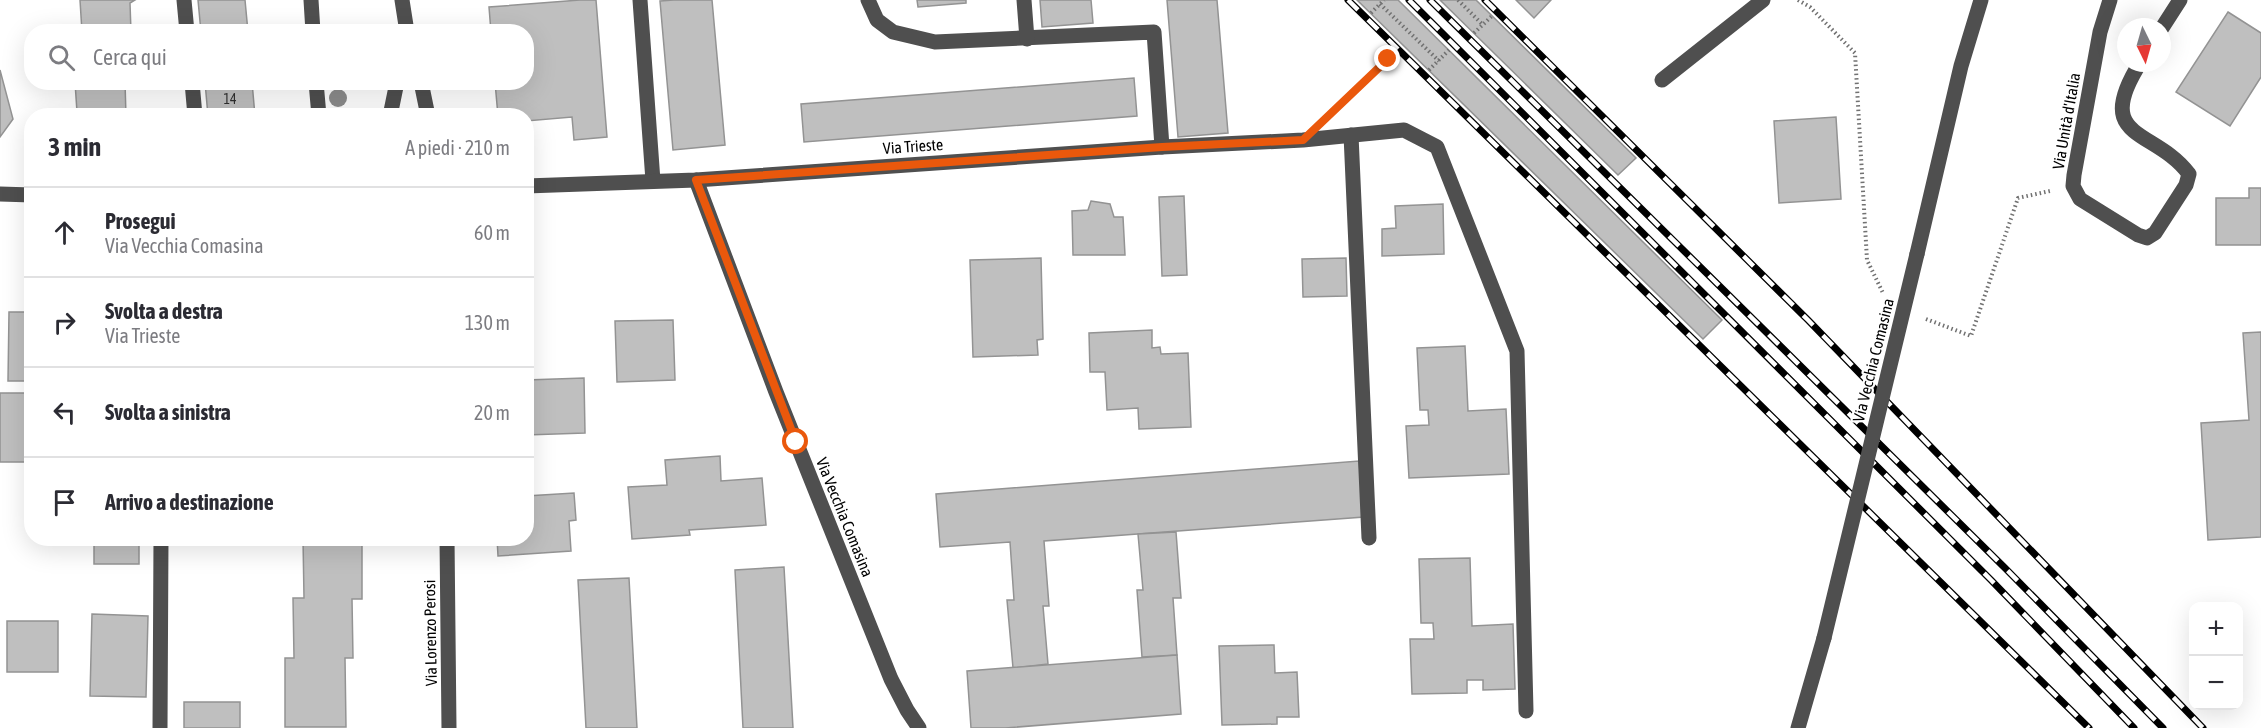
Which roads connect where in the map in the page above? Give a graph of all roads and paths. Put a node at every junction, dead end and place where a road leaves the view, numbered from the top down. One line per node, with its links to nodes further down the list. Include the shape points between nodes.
1 (184, 0): 16 (street)
2 (311, 0): 17 (street)
3 (402, 0): 18 (street)
4 (640, 0): 40 (street)
5 (868, 0): 21 (street, via 877,20 893,32 935,42)
6 (1024, 0): 21 (street)
7 (1458, 0): 19 (path)
8 (1763, 0): 27 (street)
9 (1981, 0): 51 (street, Via Vecchia Comasina, bridge, via 1961,66 1824,638)
10 (2110, 0): 26 (street, Via Unità d'Italia, via 2100,32 2073,186 2080,199 2148,238 2186,185 2189,174 2181,164 2130,130 2123,119 2122,99)
11 (2180, 0): 15 (street)
12 (1382, 2): 13 (path); 24 (path)
13 (1371, 13)
14 (1492, 16): 19 (path)
15 (2168, 18)
16 (186, 24)
17 (312, 24)
18 (405, 24)
19 (1483, 25): 20 (path)
20 (1474, 33)
21 (1027, 39): 38 (street, via 1154,32)
22 (1449, 50): 24 (path)
23 (1388, 59): 37 (path)
24 (1439, 61): 25 (path)
25 (1429, 70)
26 (2134, 72)
27 (1662, 80)
28 (193, 90): 32 (street)
29 (317, 90): 33 (street)
30 (395, 90): 34 (street)
31 (423, 90): 35 (street)
32 (194, 108)
33 (318, 108)
34 (392, 108)
35 (427, 108)
36 (1351, 135): 37 (street, Via Trieste); 44 (street); 47 (street, Via Trieste, via 1404,130 1437,147 1517,351)
37 (1303, 140): 38 (street, Via Trieste)
38 (1162, 147): 39 (street, Via Trieste)
39 (696, 180): 40 (street, Via Trieste); 50 (street, Via Vecchia Comasina, via 886,669)
40 (653, 181): 41 (street, Via Trieste)
41 (534, 186)
42 (0, 194): 43 (street)
43 (24, 195)
44 (1369, 538)
45 (160, 546): 48 (street)
46 (447, 546): 49 (street, Via Lorenzo Perosi)
47 (1526, 711)
48 (160, 728)
49 (449, 728)
50 (920, 728)
51 (1798, 728)

